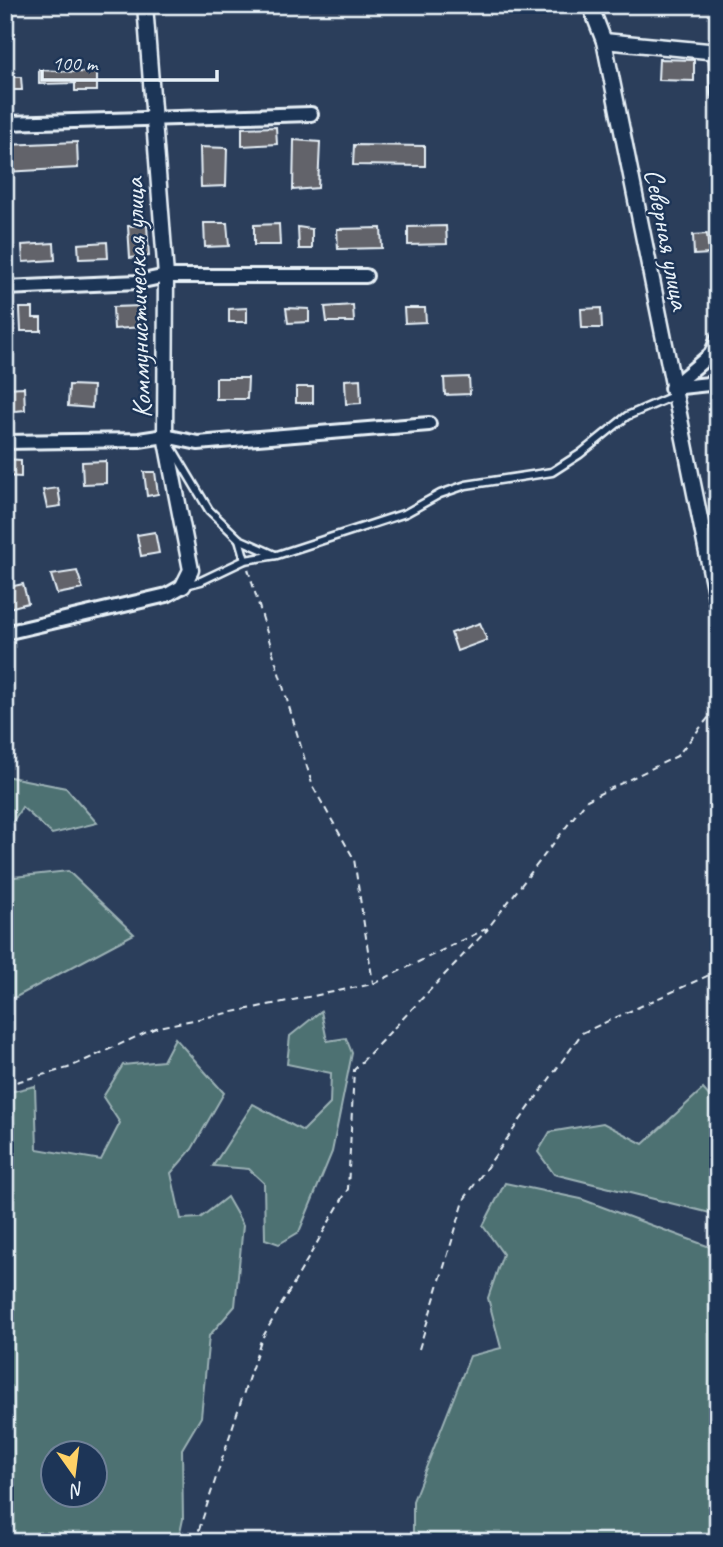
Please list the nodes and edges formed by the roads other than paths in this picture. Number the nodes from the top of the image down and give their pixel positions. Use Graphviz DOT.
graph roads {
  1 [pos="145,5"];
  2 [pos="590,5"];
  3 [pos="604,41"];
  4 [pos="717,52"];
  5 [pos="718,93"];
  6 [pos="311,114"];
  7 [pos="155,117"];
  8 [pos="5,123"];
  9 [pos="166,276"];
  10 [pos="366,276"];
  11 [pos="5,288"];
  12 [pos="718,338"];
  13 [pos="718,383"];
  14 [pos="672,392"];
  15 [pos="429,424"];
  16 [pos="165,436"];
  17 [pos="5,442"];
  18 [pos="239,539"];
  19 [pos="277,555"];
  20 [pos="245,560"];
  21 [pos="183,586"];
  22 [pos="718,608"];
  23 [pos="5,633"];
  1 -- 7 [label="street, Коммунистическая улица"];
  2 -- 3 [label="street, Северная улица"];
  3 -- 4 [label="street"];
  3 -- 14 [label="street, Северная улица"];
  4 -- 5 [label="street"];
  6 -- 7 [label="street"];
  7 -- 8 [label="street"];
  7 -- 9 [label="street, Коммунистическая улица"];
  9 -- 10 [label="street"];
  9 -- 11 [label="street"];
  9 -- 16 [label="street, Коммунистическая улица"];
  12 -- 14 [label="street"];
  13 -- 14 [label="street"];
  14 -- 19 [label="lane"];
  14 -- 22 [label="street, Северная улица"];
  15 -- 16 [label="street"];
  16 -- 17 [label="street"];
  16 -- 18 [label="lane"];
  16 -- 21 [label="street, Коммунистическая улица"];
  18 -- 19 [label="lane"];
  18 -- 20 [label="lane"];
  19 -- 20 [label="lane"];
  20 -- 21 [label="lane"];
  21 -- 23 [label="street"];
}
